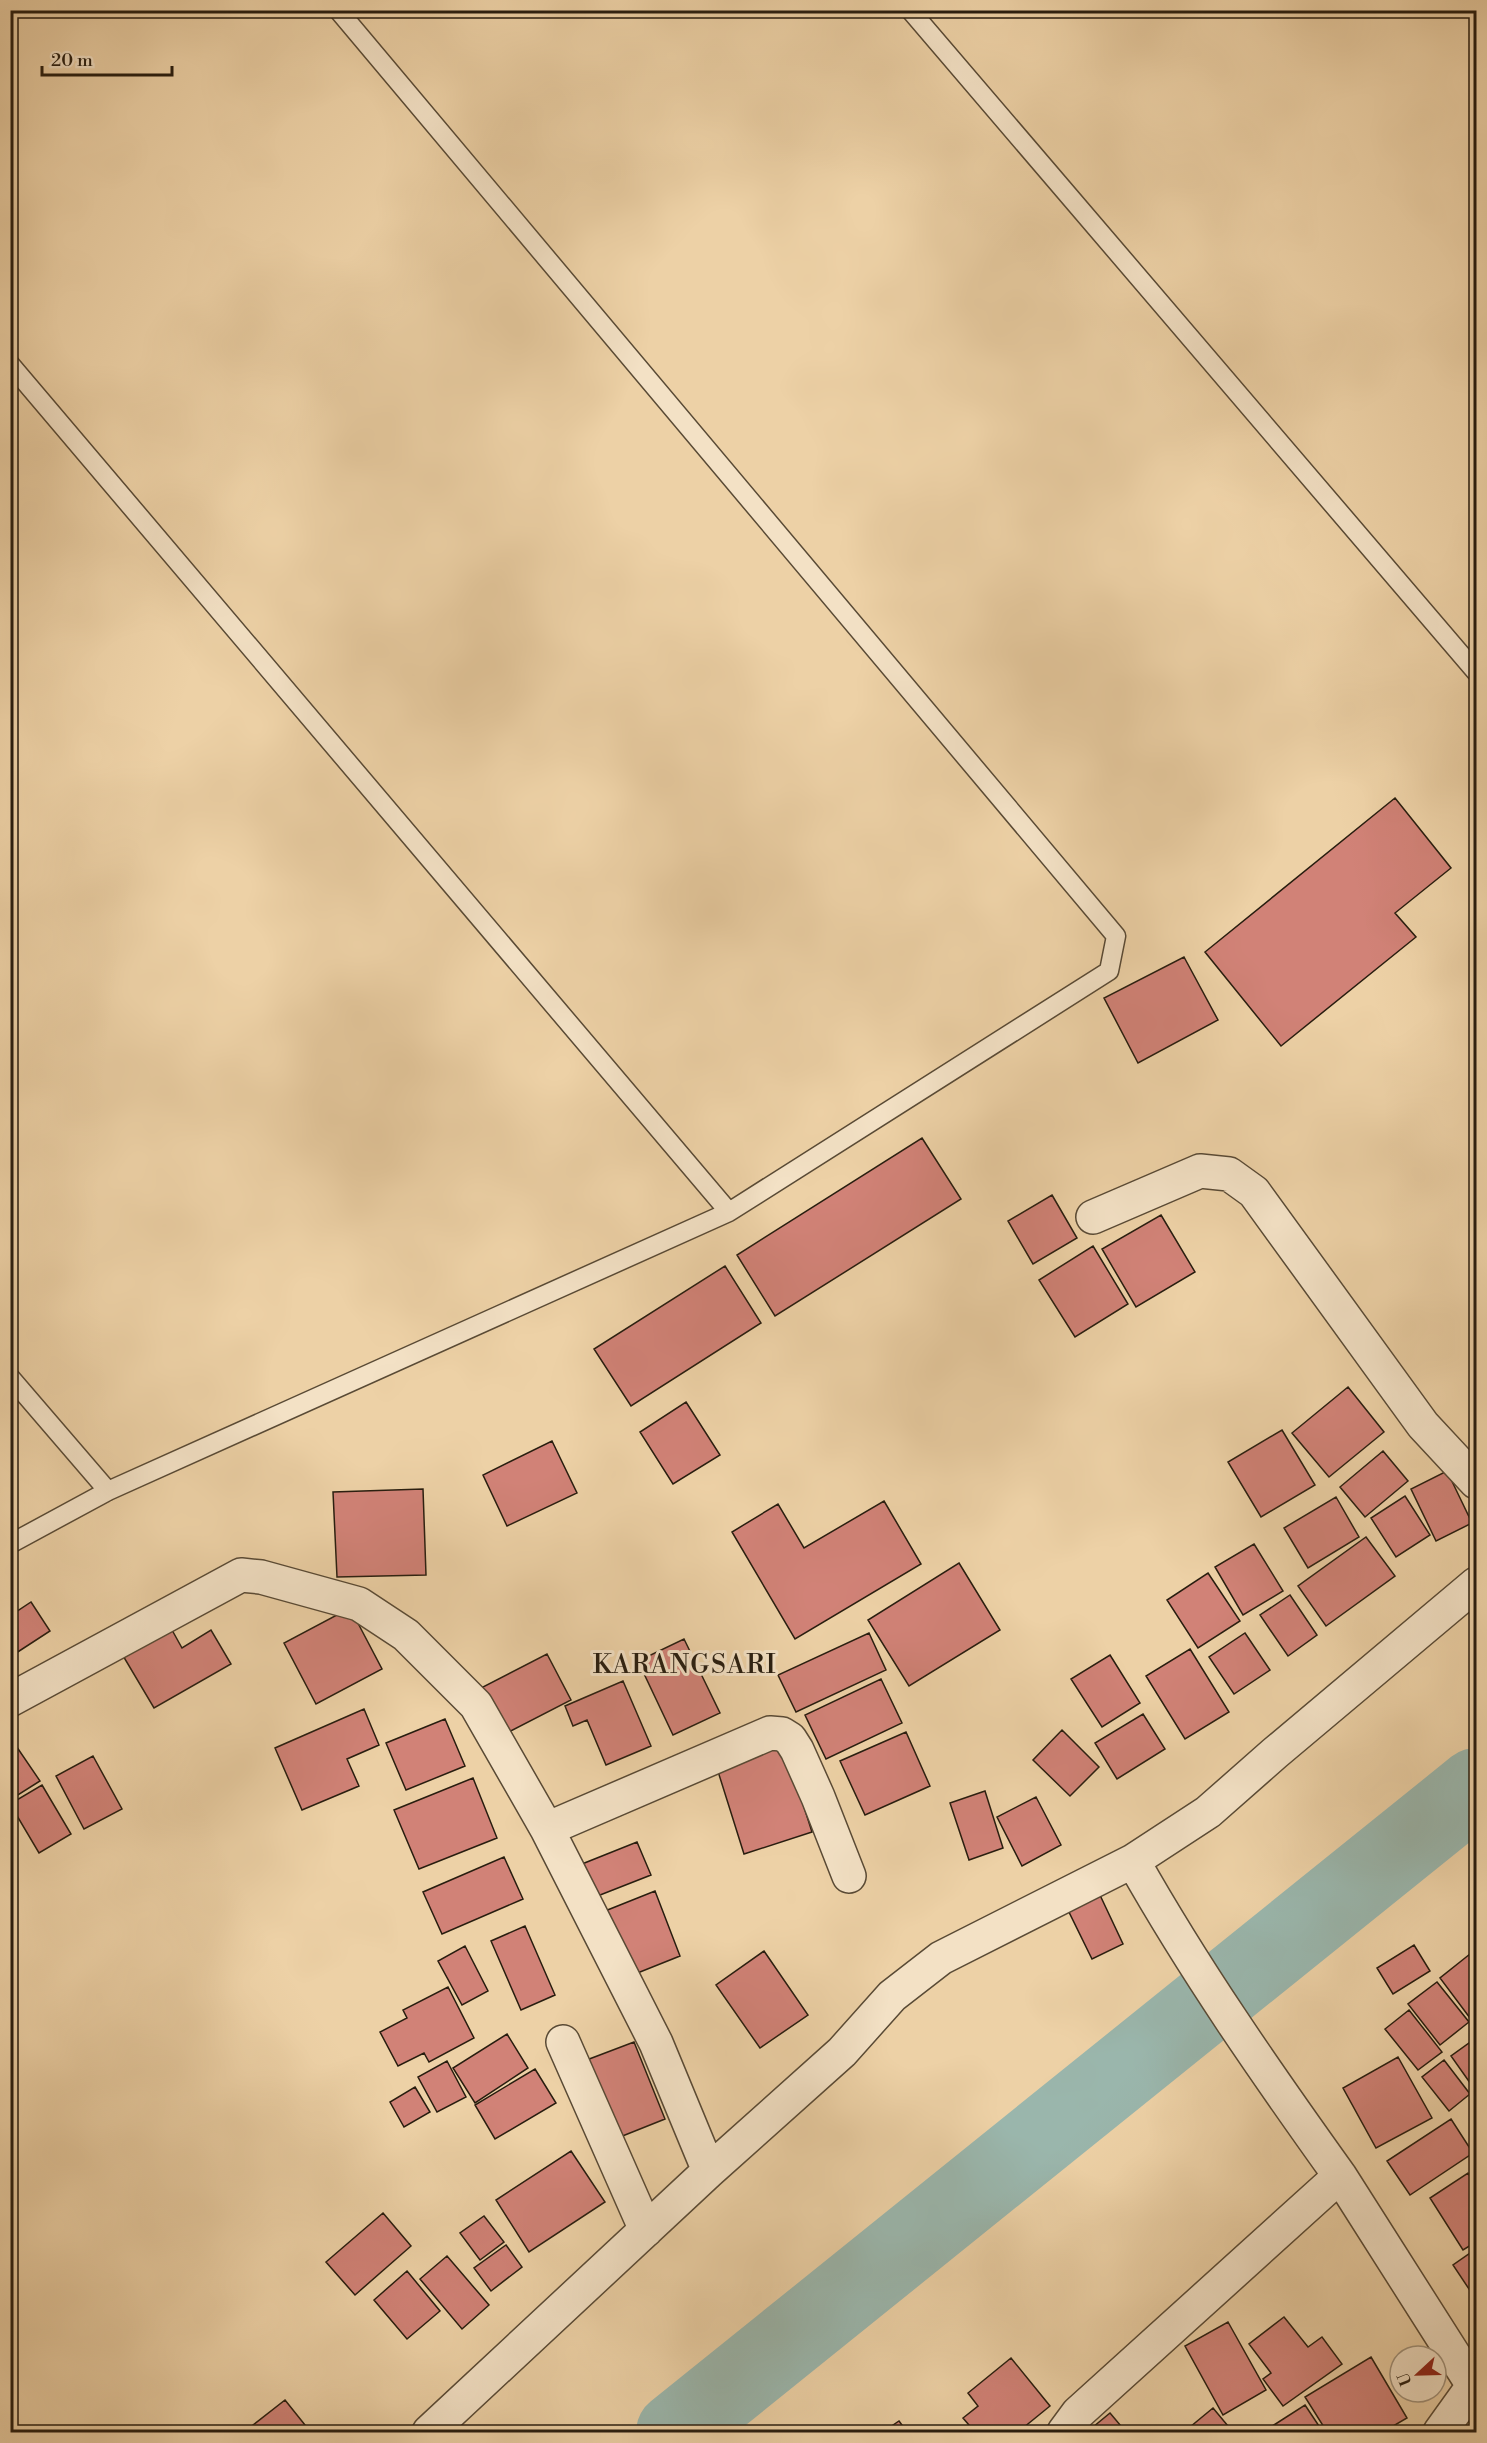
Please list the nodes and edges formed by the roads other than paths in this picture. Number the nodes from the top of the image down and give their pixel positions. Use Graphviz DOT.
graph roads {
  1 [pos="338,10"];
  2 [pos="910,10"];
  3 [pos="10,364"];
  4 [pos="1476,672"];
  5 [pos="729,1212"];
  6 [pos="1093,1217"];
  7 [pos="10,1377"];
  8 [pos="1476,1482"];
  9 [pos="108,1491"];
  10 [pos="10,1544"];
  11 [pos="1476,1584"];
  12 [pos="10,1700"];
  13 [pos="547,1829"];
  14 [pos="1133,1861"];
  15 [pos="849,1876"];
  16 [pos="563,2042"];
  17 [pos="709,2171"];
  18 [pos="1340,2176"];
  19 [pos="646,2230"];
  20 [pos="1474,2388"];
  21 [pos="429,2433"];
  22 [pos="1064,2433"];
  23 [pos="1440,2433"];
  1 -- 5 [label="lane"];
  2 -- 4 [label="lane"];
  3 -- 5 [label="lane"];
  5 -- 9 [label="lane"];
  6 -- 8 [label="street"];
  7 -- 9 [label="lane"];
  9 -- 10 [label="lane"];
  11 -- 14 [label="street"];
  12 -- 13 [label="street"];
  13 -- 15 [label="street"];
  13 -- 17 [label="street"];
  14 -- 17 [label="street"];
  14 -- 18 [label="street"];
  16 -- 19 [label="street"];
  17 -- 19 [label="street"];
  18 -- 20 [label="street"];
  18 -- 22 [label="street"];
  19 -- 21 [label="street"];
  20 -- 23 [label="street"];
}
